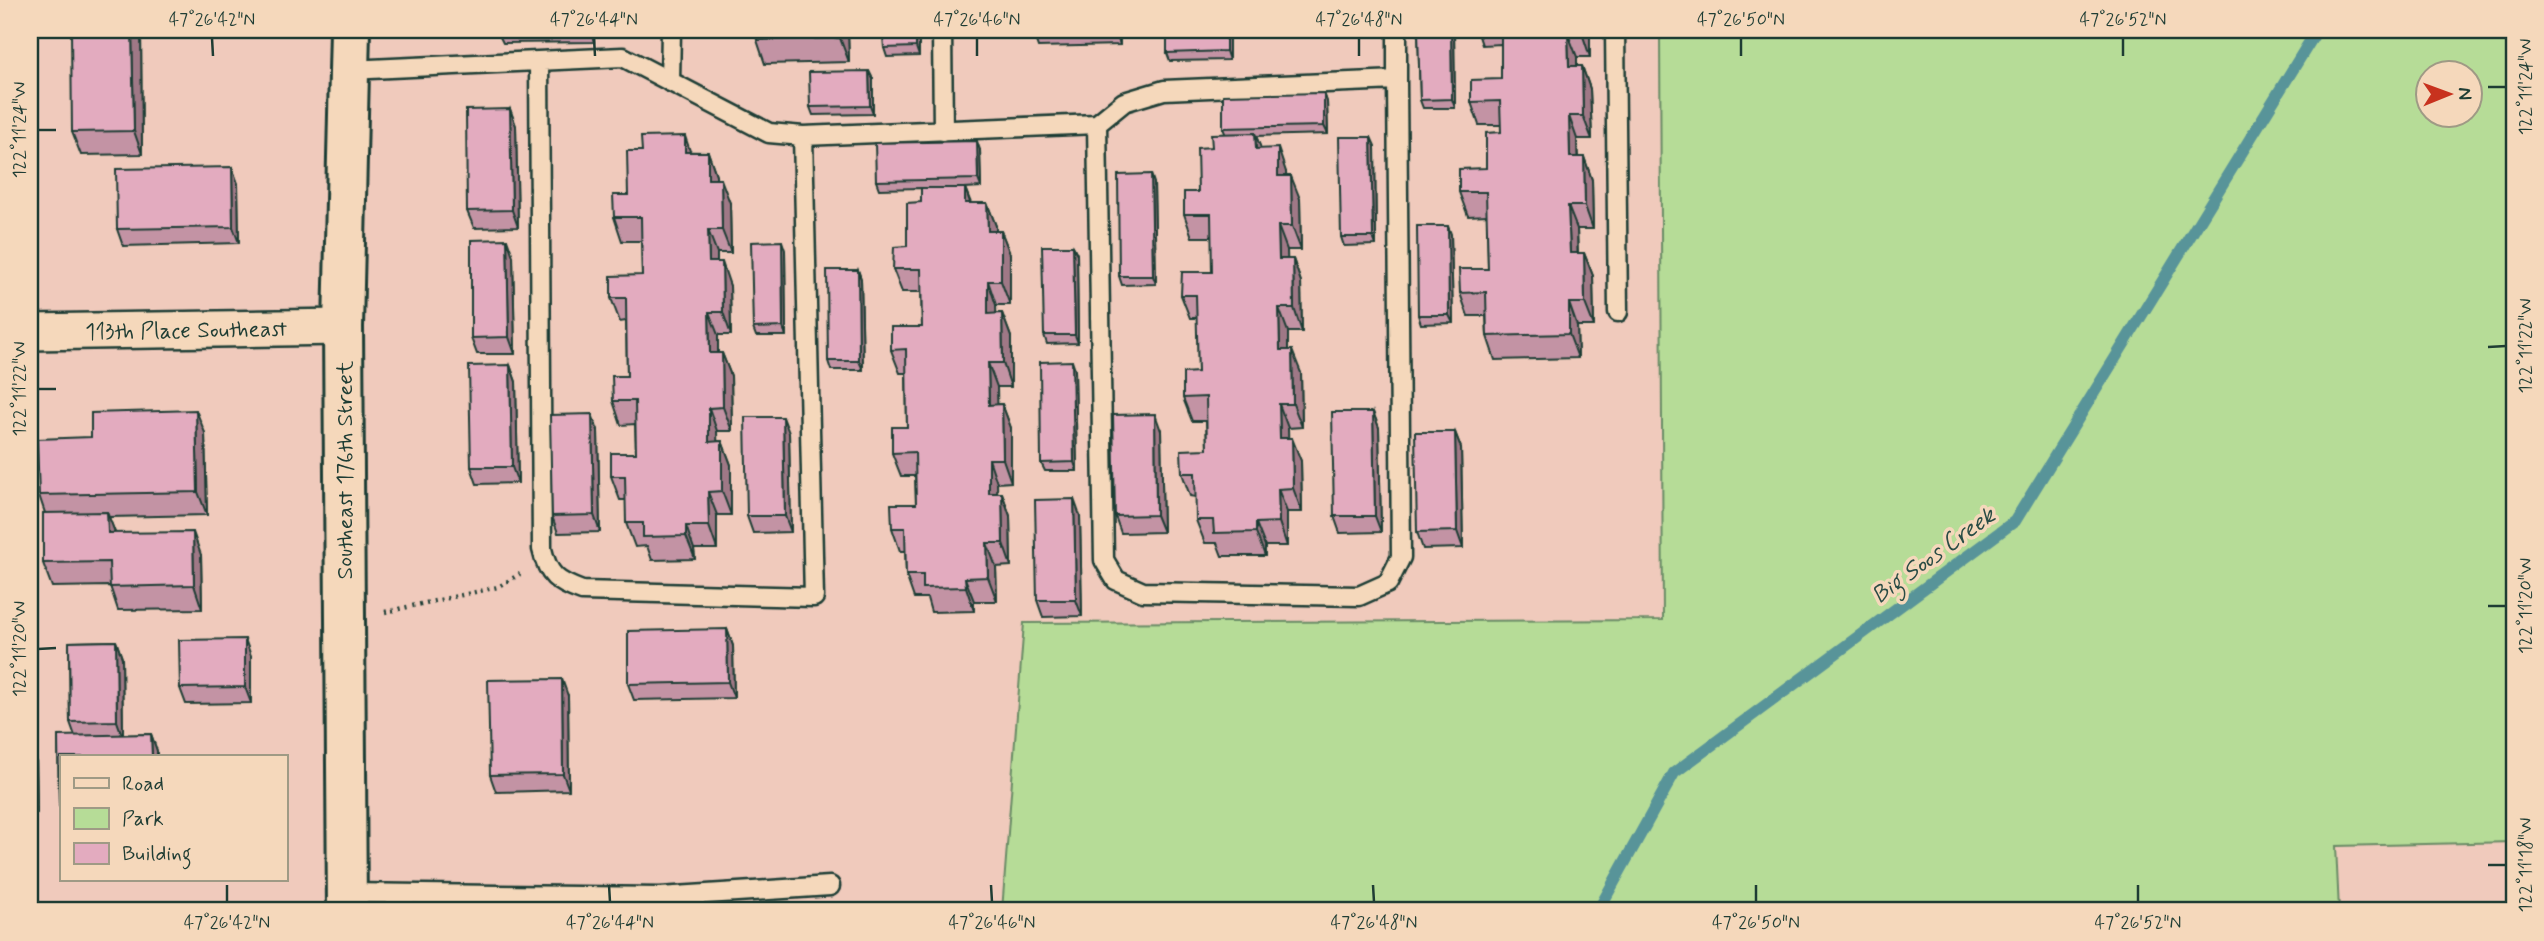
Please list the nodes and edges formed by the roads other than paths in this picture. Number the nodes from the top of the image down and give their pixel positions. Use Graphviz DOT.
graph roads {
  1 [pos="350,30"];
  2 [pos="671,30"];
  3 [pos="942,30"];
  4 [pos="1397,30"];
  5 [pos="1615,30"];
  6 [pos="539,61"];
  7 [pos="349,70"];
  8 [pos="1397,80"];
  9 [pos="670,82"];
  10 [pos="1097,124"];
  11 [pos="943,131"];
  12 [pos="803,136"];
  13 [pos="1618,312"];
  14 [pos="342,327"];
  15 [pos="30,332"];
  16 [pos="830,886"];
  17 [pos="347,902"];
  1 -- 7 [label="main road, Southeast 176th Street"];
  2 -- 9 [label="lane"];
  3 -- 11 [label="lane"];
  4 -- 8 [label="lane"];
  5 -- 13 [label="lane"];
  6 -- 7 [label="lane"];
  6 -- 9 [label="lane"];
  6 -- 12 [label="lane"];
  7 -- 14 [label="main road, Southeast 176th Street"];
  8 -- 10 [label="lane"];
  8 -- 10 [label="lane"];
  9 -- 12 [label="lane"];
  10 -- 11 [label="lane"];
  11 -- 12 [label="lane"];
  14 -- 15 [label="street, 113th Place Southeast"];
  14 -- 17 [label="main road, Southeast 176th Street"];
  16 -- 17 [label="lane"];
}
